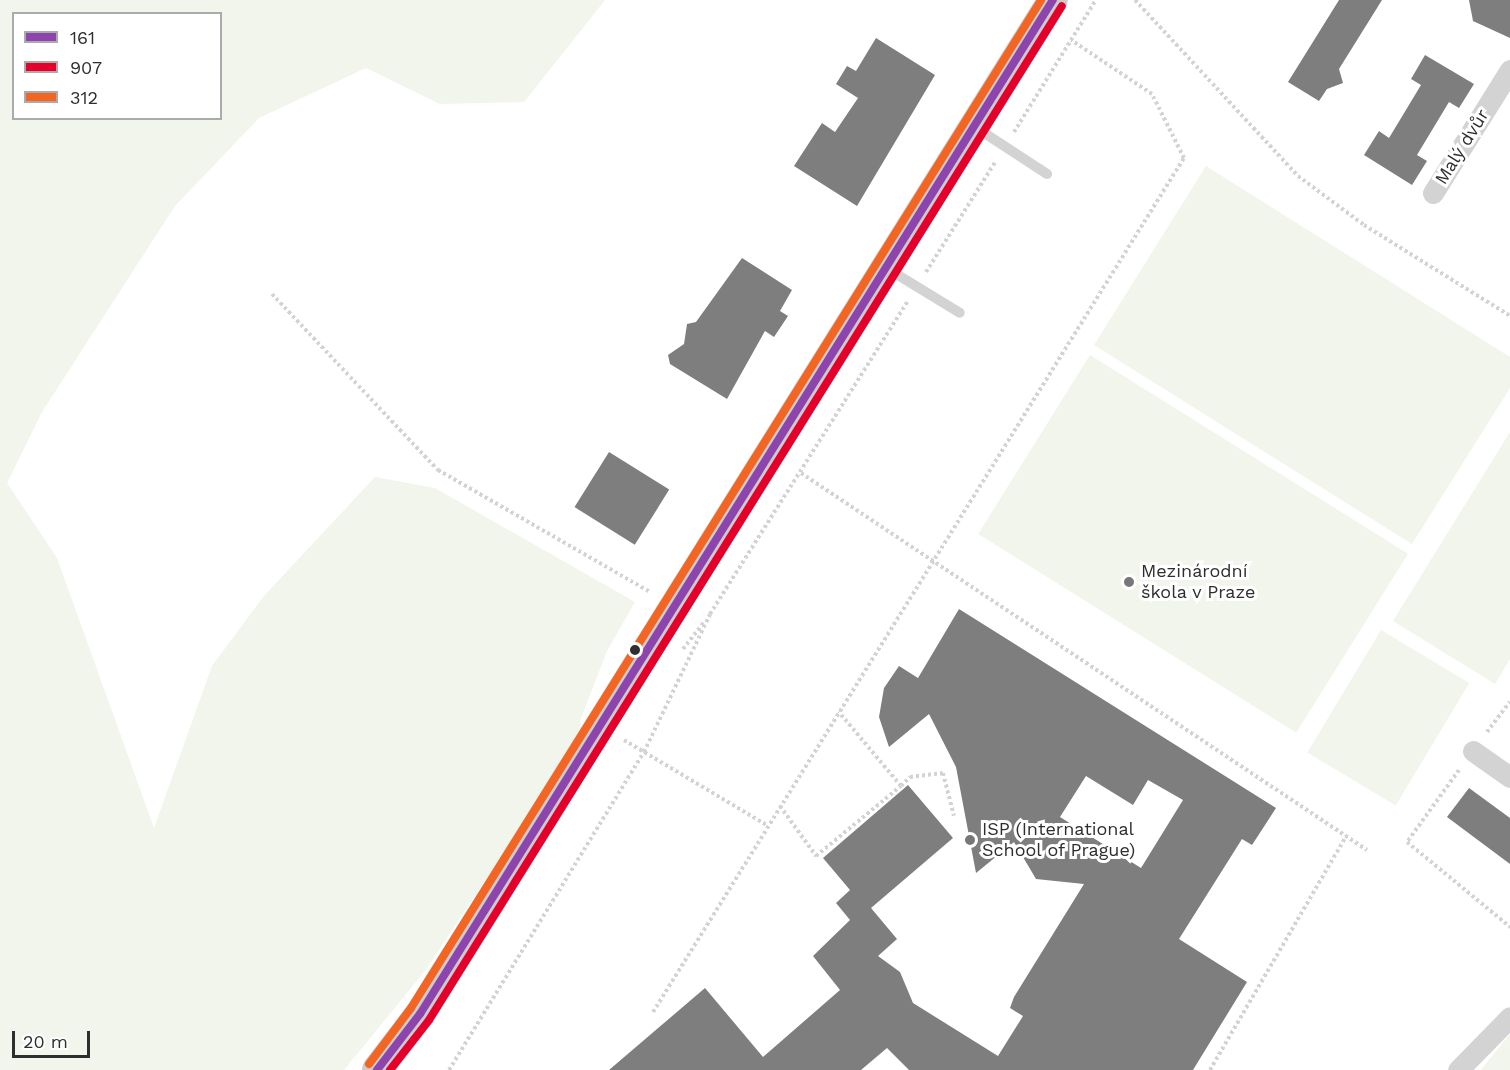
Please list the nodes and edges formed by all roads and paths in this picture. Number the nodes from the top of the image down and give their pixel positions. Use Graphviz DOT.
graph roads {
  1 [pos="1053,0"];
  2 [pos="1096,0"];
  3 [pos="1136,0"];
  4 [pos="1071,40"];
  5 [pos="1510,71"];
  6 [pos="974,127"];
  7 [pos="1005,147"];
  8 [pos="1047,174"];
  9 [pos="1433,193"];
  10 [pos="887,268"];
  11 [pos="917,286"];
  12 [pos="272,294"];
  13 [pos="960,313"];
  14 [pos="1510,316"];
  15 [pos="800,473"];
  16 [pos="933,561"];
  17 [pos="650,592"];
  18 [pos="838,712"];
  19 [pos="618,737"];
  20 [pos="1473,751"];
  21 [pos="644,752"];
  22 [pos="1510,777"];
  23 [pos="900,786"];
  24 [pos="780,806"];
  25 [pos="954,816"];
  26 [pos="768,826"];
  27 [pos="1346,836"];
  28 [pos="1407,842"];
  29 [pos="1367,850"];
  30 [pos="1510,927"];
  31 [pos="653,1012"];
  32 [pos="1510,1017"];
  33 [pos="377,1070"];
  34 [pos="450,1070"];
  35 [pos="1210,1070"];
  36 [pos="1458,1070"];
  1 -- 6 [label="street"];
  2 -- 4 [label="path"];
  3 -- 14 [label="path"];
  4 -- 7 [label="path"];
  4 -- 16 [label="path"];
  5 -- 9 [label="street, Malý dvůr"];
  6 -- 7 [label="lane"];
  6 -- 10 [label="street"];
  7 -- 8 [label="lane"];
  7 -- 11 [label="path"];
  10 -- 11 [label="lane"];
  10 -- 33 [label="street"];
  11 -- 13 [label="lane"];
  11 -- 15 [label="path"];
  12 -- 17 [label="path"];
  15 -- 16 [label="path"];
  15 -- 21 [label="path"];
  16 -- 18 [label="path"];
  16 -- 27 [label="path"];
  18 -- 23 [label="path"];
  18 -- 24 [label="path"];
  19 -- 21 [label="path"];
  20 -- 22 [label="street"];
  21 -- 26 [label="path"];
  21 -- 34 [label="path"];
  23 -- 24 [label="path"];
  23 -- 25 [label="path"];
  24 -- 26 [label="path"];
  26 -- 31 [label="path"];
  27 -- 29 [label="path"];
  27 -- 35 [label="path"];
  28 -- 30 [label="path"];
  32 -- 36 [label="street"];
}
